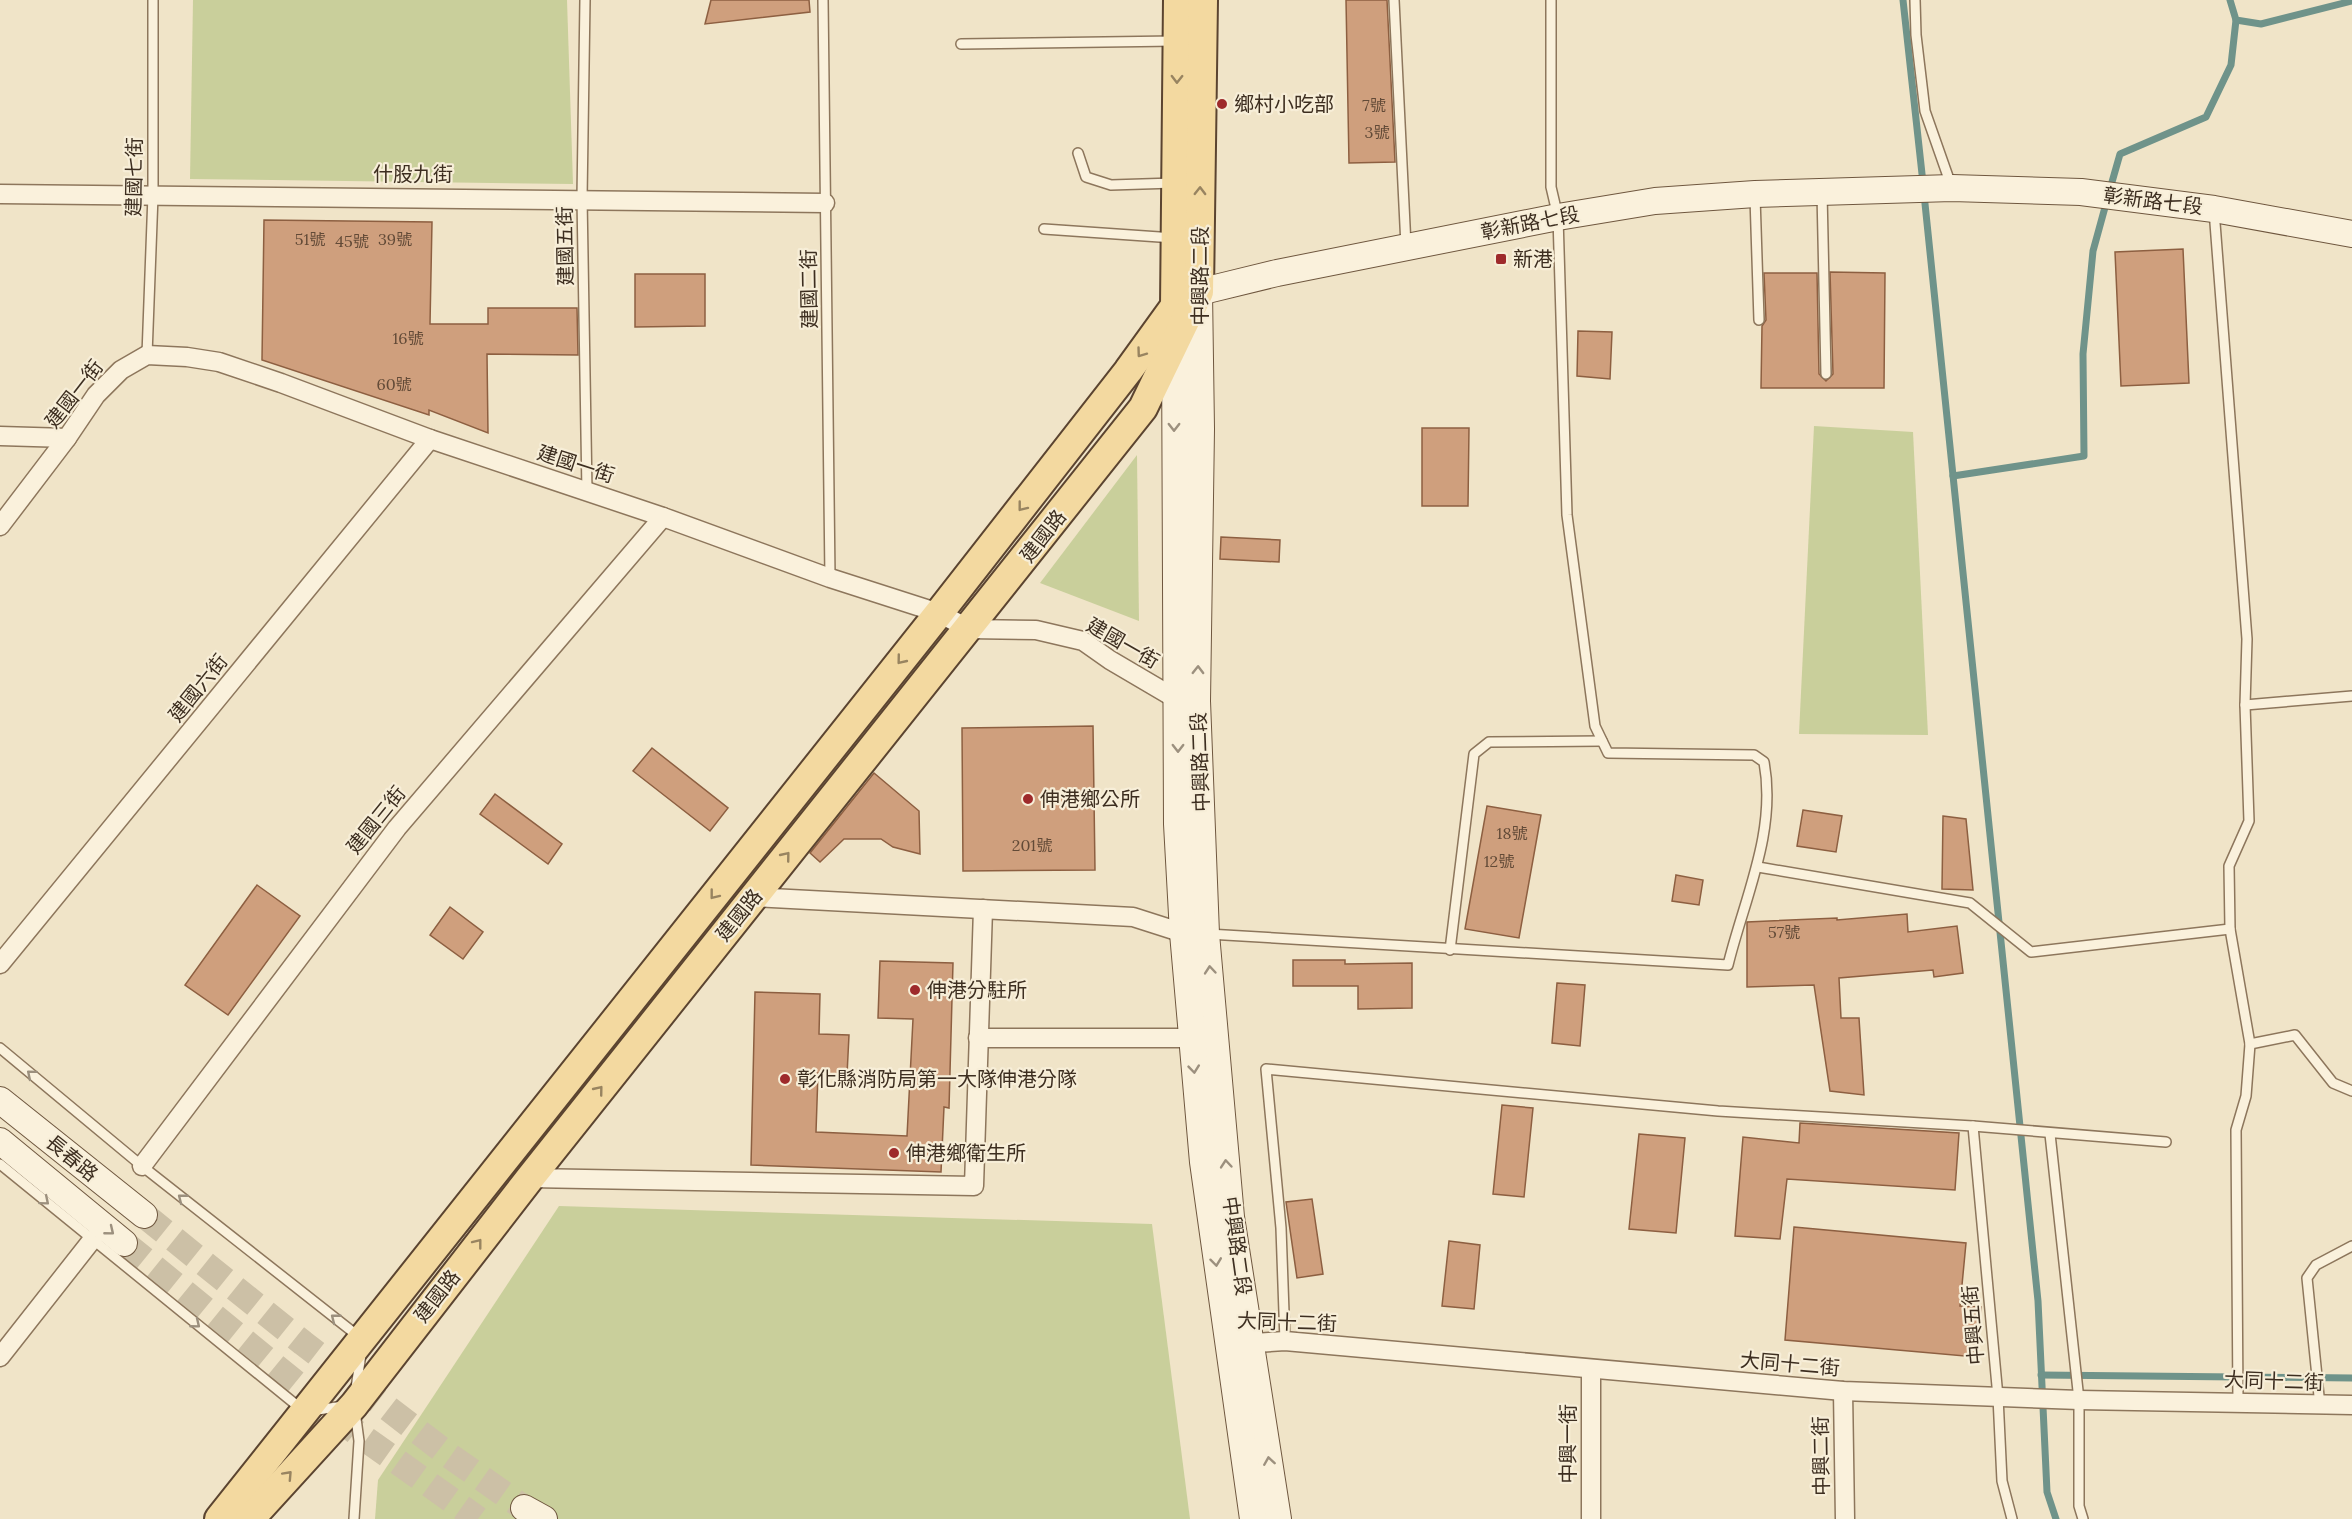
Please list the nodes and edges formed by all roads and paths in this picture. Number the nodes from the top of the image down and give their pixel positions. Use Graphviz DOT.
graph roads {
  1 [pos="153,0"];
  2 [pos="585,0"];
  3 [pos="823,0"];
  4 [pos="1178,0"];
  5 [pos="1203,0"];
  6 [pos="1394,0"];
  7 [pos="1551,0"];
  8 [pos="1915,0"];
  9 [pos="1190,41"];
  10 [pos="961,44"];
  11 [pos="1078,153"];
  12 [pos="1176,183"];
  13 [pos="1952,188"];
  14 [pos="1822,191"];
  15 [pos="0,194"];
  16 [pos="1755,194"];
  17 [pos="153,195"];
  18 [pos="582,198"];
  19 [pos="825,203"];
  20 [pos="2214,209"];
  21 [pos="1558,217"];
  22 [pos="1044,230"];
  23 [pos="2352,234"];
  24 [pos="1175,238"];
  25 [pos="1406,246"];
  26 [pos="1200,292"];
  27 [pos="1175,306"];
  28 [pos="1759,320"];
  29 [pos="1175,341"];
  30 [pos="147,355"];
  31 [pos="1827,374"];
  32 [pos="0,436"];
  33 [pos="67,438"];
  34 [pos="430,439"];
  35 [pos="587,492"];
  36 [pos="663,517"];
  37 [pos="0,526"];
  38 [pos="830,578"];
  39 [pos="939,614"];
  40 [pos="969,629"];
  41 [pos="2352,696"];
  42 [pos="1188,700"];
  43 [pos="2245,705"];
  44 [pos="1602,741"];
  45 [pos="1758,867"];
  46 [pos="753,897"];
  47 [pos="983,909"];
  48 [pos="2230,928"];
  49 [pos="1195,933"];
  50 [pos="1450,950"];
  51 [pos="0,964"];
  52 [pos="978,1038"];
  53 [pos="1203,1038"];
  54 [pos="2250,1044"];
  55 [pos="0,1048"];
  56 [pos="2352,1091"];
  57 [pos="0,1100"];
  58 [pos="1973,1126"];
  59 [pos="2050,1134"];
  60 [pos="0,1141"];
  61 [pos="2166,1142"];
  62 [pos="0,1164"];
  63 [pos="142,1166"];
  64 [pos="530,1178"];
  65 [pos="144,1215"];
  66 [pos="92,1240"];
  67 [pos="124,1243"];
  68 [pos="2352,1246"];
  69 [pos="363,1340"];
  70 [pos="1285,1341"];
  71 [pos="1226,1343"];
  72 [pos="1251,1345"];
  73 [pos="0,1357"];
  74 [pos="1591,1370"];
  75 [pos="1843,1391"];
  76 [pos="1999,1397"];
  77 [pos="2078,1400"];
  78 [pos="2238,1402"];
  79 [pos="354,1405"];
  80 [pos="2352,1405"];
  81 [pos="2320,1406"];
  82 [pos="305,1412"];
  83 [pos="219,1519"];
  84 [pos="250,1519"];
  85 [pos="354,1519"];
  86 [pos="1253,1519"];
  87 [pos="1278,1519"];
  88 [pos="1591,1519"];
  89 [pos="1845,1519"];
  90 [pos="2012,1519"];
  91 [pos="2083,1519"];
  1 -- 17 [label="lane, 建國七街"];
  2 -- 18 [label="lane, 建國五街"];
  3 -- 19 [label="lane, 建國二街"];
  4 -- 9 [label="main road, 中興路二段"];
  5 -- 9 [label="main road, 中興路二段"];
  6 -- 25 [label="lane"];
  7 -- 21 [label="lane"];
  8 -- 13 [label="lane"];
  9 -- 10 [label="lane"];
  9 -- 12 [label="main road, 中興路二段, one-way"];
  26 -- 9 [label="main road, 中興路二段, one-way"];
  11 -- 12 [label="lane"];
  12 -- 24 [label="main road, 中興路二段"];
  13 -- 14 [label="main road, 彰新路七段"];
  13 -- 20 [label="main road, 彰新路七段"];
  14 -- 16 [label="main road, 彰新路七段"];
  14 -- 31 [label="lane"];
  15 -- 17 [label="street, 什股九街"];
  16 -- 21 [label="main road, 彰新路七段"];
  16 -- 28 [label="lane"];
  17 -- 18 [label="street, 什股九街"];
  17 -- 30 [label="lane, 建國七街"];
  18 -- 19 [label="street, 什股九街"];
  18 -- 35 [label="lane, 建國五街"];
  19 -- 38 [label="lane, 建國二街"];
  20 -- 23 [label="main road, 彰新路七段"];
  20 -- 43 [label="lane"];
  21 -- 25 [label="main road, 彰新路七段"];
  21 -- 44 [label="lane"];
  22 -- 24 [label="lane"];
  24 -- 27 [label="main road, 中興路二段"];
  25 -- 26 [label="main road, 彰新路七段"];
  26 -- 27 [label="main road, 彰新路七段"];
  26 -- 29 [label="main road, 建國路"];
  42 -- 26 [label="main road, 中興路二段, one-way"];
  27 -- 29 [label="main road, 中興路二段"];
  27 -- 39 [label="main road, 建國路, one-way"];
  29 -- 40 [label="main road, 建國路"];
  29 -- 42 [label="main road, 中興路二段, one-way"];
  30 -- 33 [label="street, 建國一街"];
  30 -- 34 [label="street, 建國一街"];
  32 -- 33 [label="street"];
  33 -- 37 [label="street, 建國一街"];
  34 -- 35 [label="street, 建國一街"];
  34 -- 51 [label="street, 建國六街"];
  35 -- 36 [label="street, 建國一街"];
  36 -- 38 [label="street, 建國一街"];
  36 -- 63 [label="street, 建國三街"];
  38 -- 39 [label="street, 建國一街"];
  39 -- 40 [label="street, 建國一街"];
  39 -- 69 [label="main road, 建國路, one-way"];
  40 -- 42 [label="street, 建國一街"];
  46 -- 40 [label="main road, 建國路, one-way"];
  41 -- 43 [label="lane"];
  42 -- 49 [label="main road, 中興路二段"];
  43 -- 48 [label="lane"];
  44 -- 45 [label="lane"];
  44 -- 50 [label="lane"];
  45 -- 48 [label="lane"];
  45 -- 50 [label="lane"];
  46 -- 47 [label="street"];
  64 -- 46 [label="main road, 建國路, one-way"];
  47 -- 49 [label="street"];
  47 -- 52 [label="street"];
  48 -- 54 [label="lane"];
  49 -- 50 [label="lane"];
  49 -- 53 [label="main road, 中興路二段"];
  52 -- 53 [label="street"];
  52 -- 64 [label="street"];
  53 -- 71 [label="main road, 中興路二段, one-way"];
  72 -- 53 [label="main road, 中興路二段, one-way"];
  54 -- 56 [label="lane"];
  54 -- 78 [label="lane"];
  63 -- 55 [label="lane, one-way"];
  57 -- 65 [label="main road, 長春路"];
  58 -- 59 [label="lane"];
  58 -- 70 [label="lane"];
  58 -- 76 [label="lane, 中興五街"];
  59 -- 61 [label="lane"];
  59 -- 77 [label="lane"];
  60 -- 67 [label="main road, 長春路, one-way"];
  62 -- 66 [label="lane, one-way"];
  69 -- 63 [label="lane, one-way"];
  79 -- 64 [label="main road, 建國路, one-way"];
  66 -- 73 [label="street"];
  66 -- 82 [label="lane, one-way"];
  68 -- 81 [label="lane"];
  69 -- 79 [label="lane"];
  69 -- 82 [label="main road, 建國路"];
  70 -- 72 [label="street, 大同十二街"];
  70 -- 74 [label="street, 大同十二街"];
  71 -- 72 [label="street, 大同十二街"];
  71 -- 86 [label="main road, 中興路二段"];
  87 -- 72 [label="main road, 中興路二段, one-way"];
  74 -- 75 [label="street, 大同十二街"];
  74 -- 88 [label="street, 中興一街"];
  75 -- 76 [label="street, 大同十二街"];
  75 -- 89 [label="street, 中興二街"];
  76 -- 77 [label="street, 大同十二街"];
  76 -- 90 [label="lane, 中興五街"];
  77 -- 78 [label="street, 大同十二街"];
  77 -- 91 [label="lane"];
  78 -- 81 [label="street, 大同十二街"];
  79 -- 82 [label="lane"];
  84 -- 79 [label="main road, 建國路, one-way"];
  79 -- 85 [label="lane"];
  80 -- 81 [label="street, 大同十二街"];
  82 -- 83 [label="main road, 建國路"];
}
